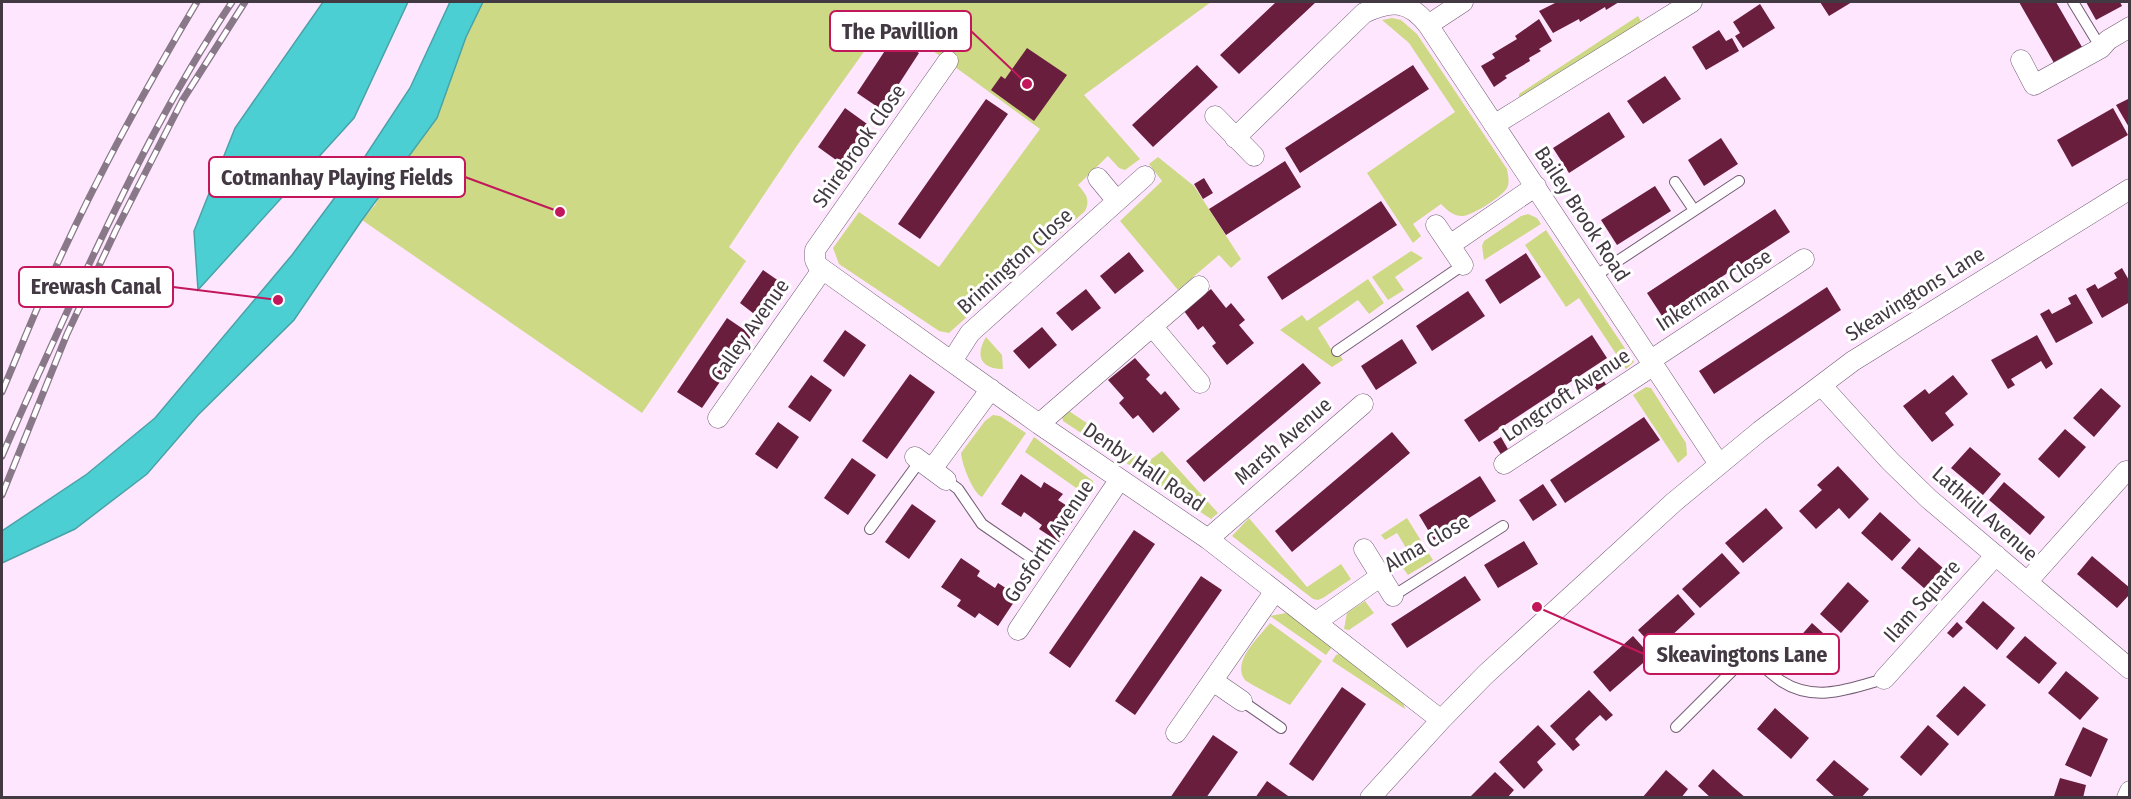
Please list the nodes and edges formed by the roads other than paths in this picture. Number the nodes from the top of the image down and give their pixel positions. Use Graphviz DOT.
graph roads {
  1 [pos="1463,2"];
  2 [pos="1692,2"];
  3 [pos="2073,2"];
  4 [pos="1395,3"];
  5 [pos="1428,25"];
  6 [pos="2130,27"];
  7 [pos="2100,48"];
  8 [pos="2021,60"];
  9 [pos="948,61"];
  10 [pos="1215,116"];
  11 [pos="1494,124"];
  12 [pos="1235,138"];
  13 [pos="1254,156"];
  14 [pos="1145,176"];
  15 [pos="1098,178"];
  16 [pos="1739,181"];
  17 [pos="1675,182"];
  18 [pos="1536,186"];
  19 [pos="2130,189"];
  20 [pos="1117,201"];
  21 [pos="1694,210"];
  22 [pos="1436,225"];
  23 [pos="1450,245"];
  24 [pos="1804,259"];
  25 [pos="819,265"];
  26 [pos="1463,265"];
  27 [pos="1595,276"];
  28 [pos="1199,286"];
  29 [pos="1152,326"];
  30 [pos="1337,351"];
  31 [pos="952,361"];
  32 [pos="1652,363"];
  33 [pos="1200,383"];
  34 [pos="1821,384"];
  35 [pos="991,389"];
  36 [pos="1363,404"];
  37 [pos="718,418"];
  38 [pos="1039,424"];
  39 [pos="1504,464"];
  40 [pos="1719,464"];
  41 [pos="928,467"];
  42 [pos="2128,471"];
  43 [pos="1120,479"];
  44 [pos="1503,526"];
  45 [pos="870,529"];
  46 [pos="1208,539"];
  47 [pos="1364,549"];
  48 [pos="1996,555"];
  49 [pos="1033,559"];
  50 [pos="1381,576"];
  51 [pos="2027,582"];
  52 [pos="1275,591"];
  53 [pos="1393,596"];
  54 [pos="1316,622"];
  55 [pos="1018,630"];
  56 [pos="2130,669"];
  57 [pos="1884,680"];
  58 [pos="1213,681"];
  59 [pos="1242,701"];
  60 [pos="1441,720"];
  61 [pos="1676,727"];
  62 [pos="1281,728"];
  63 [pos="1176,733"];
  64 [pos="2130,791"];
  65 [pos="1370,798"];
  66 [pos="2127,798"];
  1 -- 5 [label="street"];
  2 -- 11 [label="street"];
  3 -- 7 [label="lane"];
  4 -- 5 [label="street, Bailey Brook Road"];
  4 -- 12 [label="street"];
  5 -- 11 [label="street, Bailey Brook Road"];
  6 -- 7 [label="street"];
  7 -- 8 [label="street"];
  9 -- 25 [label="street, Shirebrook Close"];
  10 -- 12 [label="street"];
  11 -- 18 [label="street, Bailey Brook Road"];
  12 -- 13 [label="street"];
  14 -- 20 [label="street, Brimington Close"];
  15 -- 20 [label="street"];
  16 -- 21 [label="lane"];
  17 -- 21 [label="lane"];
  18 -- 23 [label="street"];
  18 -- 27 [label="street, Bailey Brook Road"];
  19 -- 34 [label="street, Skeavingtons Lane"];
  20 -- 31 [label="street, Brimington Close"];
  21 -- 27 [label="lane"];
  22 -- 23 [label="street"];
  23 -- 26 [label="street"];
  24 -- 32 [label="street, Inkerman Close"];
  25 -- 31 [label="street, Denby Hall Road"];
  25 -- 37 [label="street, Calley Avenue"];
  26 -- 30 [label="lane"];
  27 -- 32 [label="street, Bailey Brook Road"];
  28 -- 29 [label="street"];
  29 -- 33 [label="street"];
  29 -- 38 [label="street"];
  31 -- 35 [label="street, Denby Hall Road"];
  32 -- 39 [label="street, Longcroft Avenue"];
  32 -- 40 [label="street, Bailey Brook Road"];
  34 -- 40 [label="street, Skeavingtons Lane"];
  34 -- 48 [label="street, Lathkill Avenue"];
  35 -- 38 [label="street, Denby Hall Road"];
  35 -- 41 [label="street"];
  36 -- 46 [label="street, Marsh Avenue"];
  38 -- 43 [label="street, Denby Hall Road"];
  40 -- 60 [label="street, Skeavingtons Lane"];
  41 -- 45 [label="lane"];
  41 -- 49 [label="lane"];
  42 -- 51 [label="street"];
  43 -- 46 [label="street, Denby Hall Road"];
  43 -- 55 [label="street, Gosforth Avenue"];
  44 -- 53 [label="lane, Alma Close"];
  46 -- 52 [label="street, Denby Hall Road"];
  47 -- 50 [label="street, Alma Close"];
  48 -- 51 [label="street, Lathkill Avenue"];
  48 -- 57 [label="street, Ilam Square"];
  50 -- 53 [label="street, Alma Close"];
  50 -- 54 [label="street, Alma Close"];
  51 -- 56 [label="street, Lathkill Avenue"];
  52 -- 54 [label="street, Denby Hall Road"];
  52 -- 58 [label="street"];
  54 -- 60 [label="street, Denby Hall Road"];
  57 -- 61 [label="lane"];
  58 -- 59 [label="street"];
  58 -- 63 [label="street"];
  59 -- 62 [label="lane"];
  60 -- 65 [label="street, Skeavingtons Lane"];
  64 -- 66 [label="street"];
}
